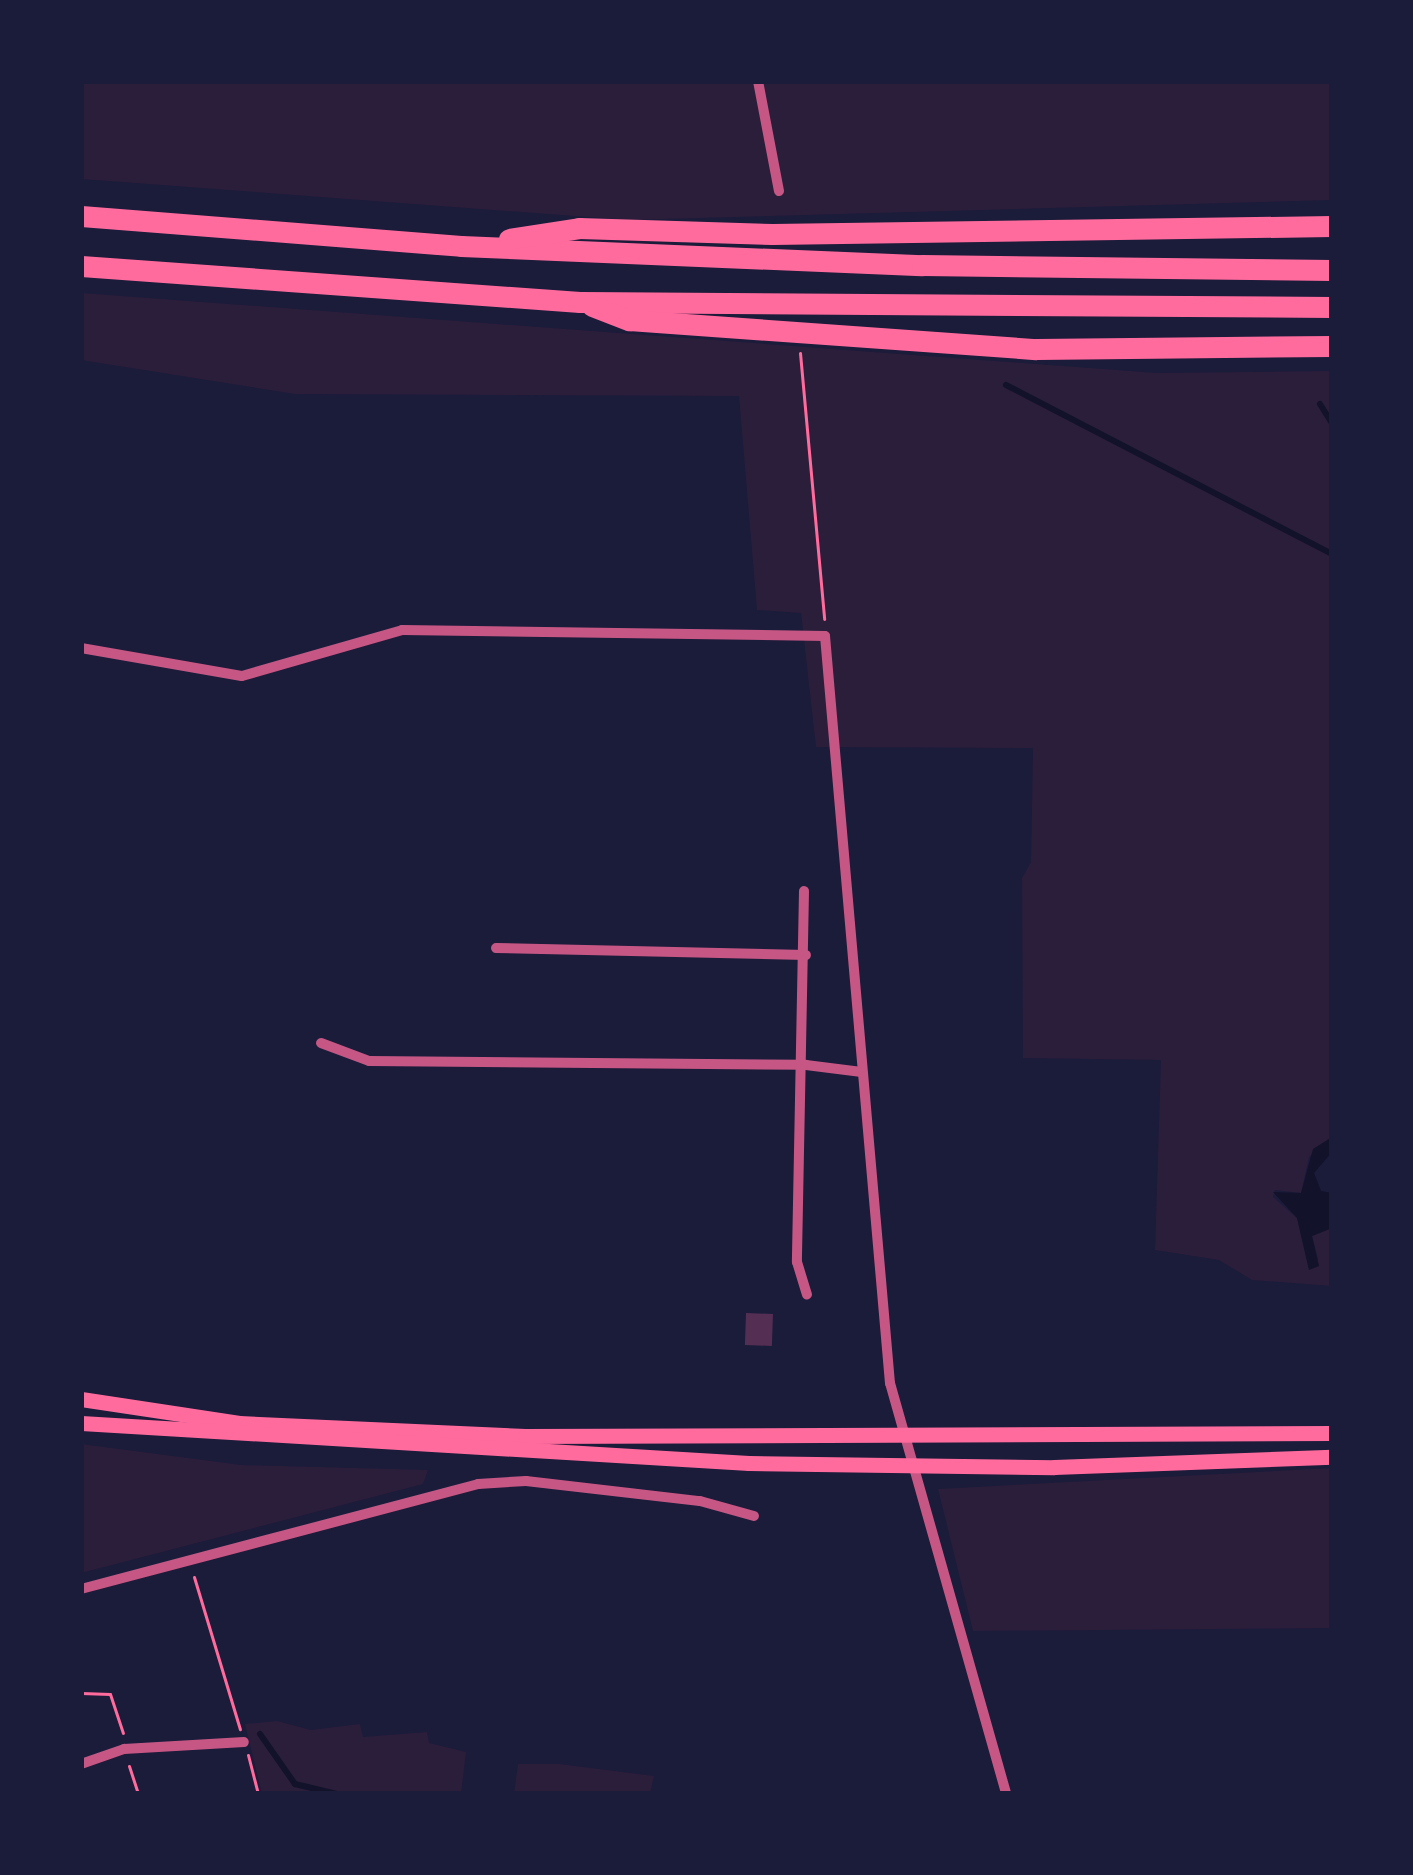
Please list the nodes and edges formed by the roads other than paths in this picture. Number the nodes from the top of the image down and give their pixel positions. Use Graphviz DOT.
graph roads {
  1 [pos="758,81"];
  2 [pos="779,191"];
  3 [pos="81,216"];
  4 [pos="1332,226"];
  5 [pos="461,246"];
  6 [pos="81,266"];
  7 [pos="1332,270"];
  8 [pos="580,302"];
  9 [pos="1332,307"];
  10 [pos="1332,351"];
  11 [pos="81,648"];
  12 [pos="804,891"];
  13 [pos="496,947"];
  14 [pos="806,955"];
  15 [pos="321,1043"];
  16 [pos="806,1065"];
  17 [pos="862,1072"];
  18 [pos="807,1295"];
  19 [pos="81,1399"];
  20 [pos="81,1423"];
  21 [pos="1332,1433"];
  22 [pos="904,1438"];
  23 [pos="1332,1457"];
  24 [pos="910,1464"];
  25 [pos="754,1516"];
  26 [pos="81,1589"];
  27 [pos="244,1742"];
  28 [pos="81,1764"];
  29 [pos="1006,1794"];
  1 -- 2 [label="street"];
  3 -- 5 [label="highway"];
  4 -- 5 [label="highway"];
  5 -- 7 [label="highway"];
  6 -- 8 [label="highway"];
  8 -- 9 [label="highway"];
  8 -- 10 [label="highway"];
  11 -- 17 [label="street"];
  12 -- 14 [label="street"];
  13 -- 14 [label="street"];
  14 -- 16 [label="street"];
  15 -- 16 [label="street"];
  16 -- 17 [label="street"];
  16 -- 18 [label="street"];
  17 -- 22 [label="street"];
  19 -- 22 [label="main road"];
  20 -- 24 [label="main road"];
  21 -- 22 [label="main road"];
  22 -- 24 [label="street"];
  23 -- 24 [label="main road"];
  24 -- 29 [label="street"];
  25 -- 26 [label="street"];
  27 -- 28 [label="street"];
}
